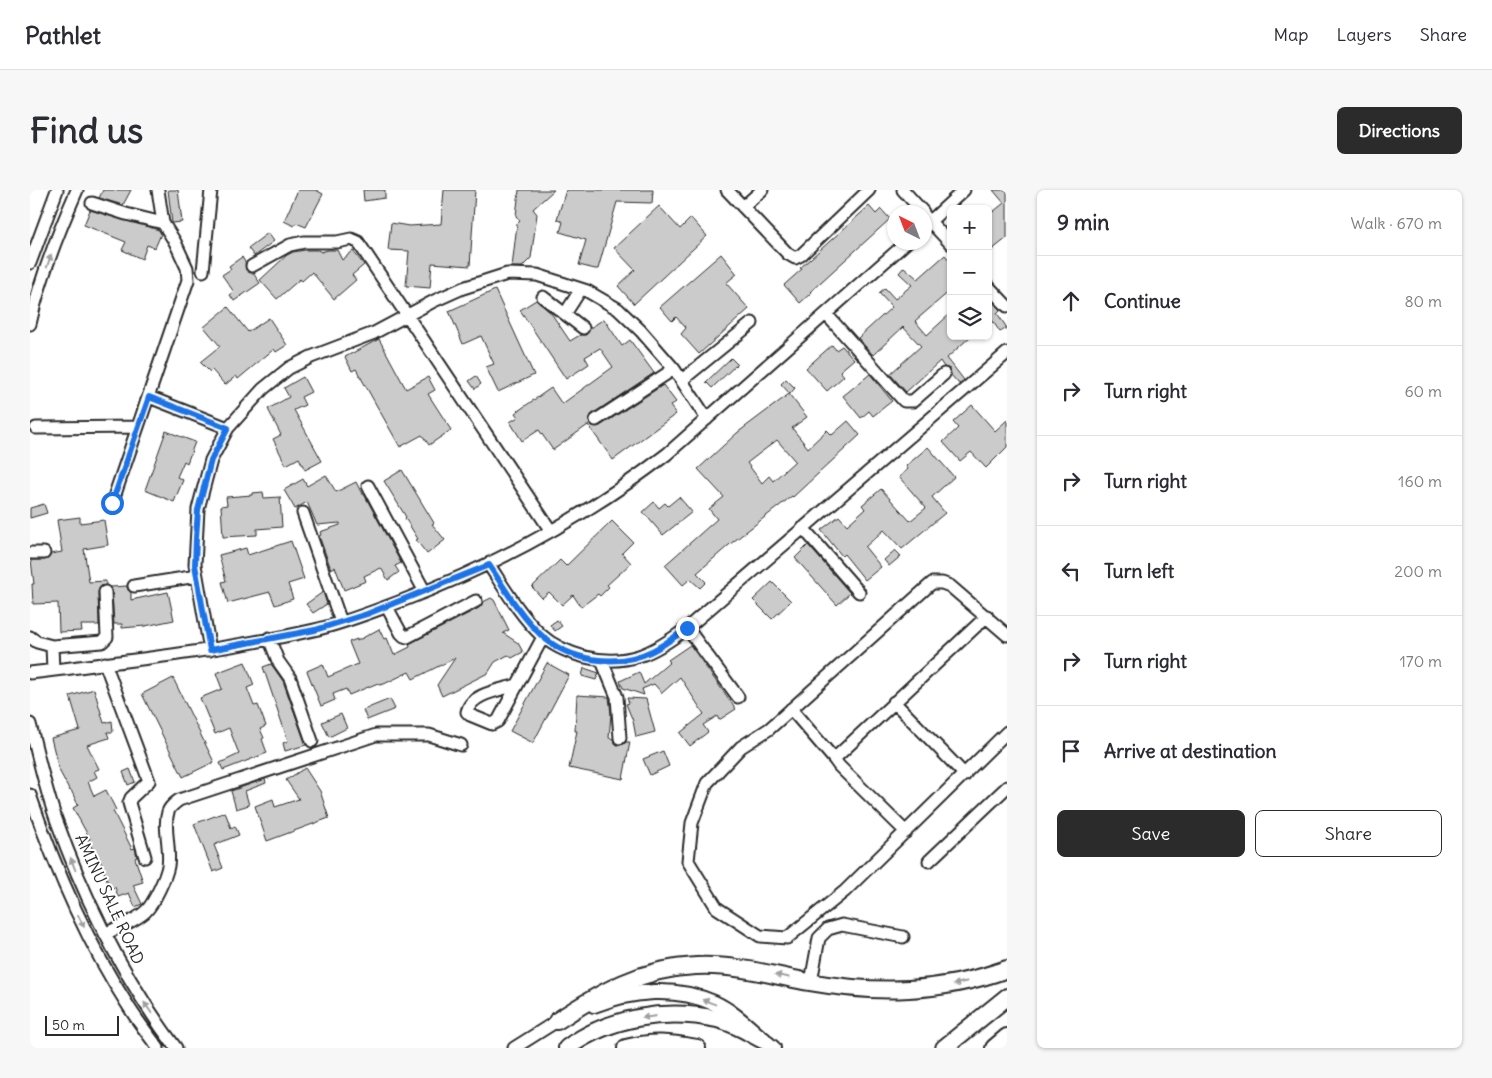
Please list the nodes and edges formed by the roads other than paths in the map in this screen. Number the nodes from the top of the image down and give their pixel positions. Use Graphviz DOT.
graph roads {
  1 [pos="57,190"];
  2 [pos="77,190"];
  3 [pos="158,190"];
  4 [pos="211,190"];
  5 [pos="727,190"];
  6 [pos="762,190"];
  7 [pos="870,190"];
  8 [pos="903,190"];
  9 [pos="964,190"];
  10 [pos="92,203"];
  11 [pos="914,205"];
  12 [pos="743,207"];
  13 [pos="932,214"];
  14 [pos="163,223"];
  15 [pos="932,226"];
  16 [pos="947,240"];
  17 [pos="898,250"];
  18 [pos="30,263"];
  19 [pos="252,266"];
  20 [pos="203,271"];
  21 [pos="581,289"];
  22 [pos="992,290"];
  23 [pos="543,297"];
  24 [pos="1007,306"];
  25 [pos="566,314"];
  26 [pos="826,314"];
  27 [pos="407,316"];
  28 [pos="752,323"];
  29 [pos="30,324"];
  30 [pos="583,328"];
  31 [pos="1007,353"];
  32 [pos="674,369"];
  33 [pos="944,374"];
  34 [pos="682,380"];
  35 [pos="149,397"];
  36 [pos="707,419"];
  37 [pos="596,420"];
  38 [pos="138,427"];
  39 [pos="36,428"];
  40 [pos="228,428"];
  41 [pos="368,486"];
  42 [pos="112,503"];
  43 [pos="303,513"];
  44 [pos="803,528"];
  45 [pos="551,531"];
  46 [pos="30,553"];
  47 [pos="44,553"];
  48 [pos="489,565"];
  49 [pos="197,576"];
  50 [pos="134,586"];
  51 [pos="105,592"];
  52 [pos="425,592"];
  53 [pos="859,592"];
  54 [pos="476,601"];
  55 [pos="387,607"];
  56 [pos="986,616"];
  57 [pos="341,622"];
  58 [pos="687,628"];
  59 [pos="1007,635"];
  60 [pos="30,637"];
  61 [pos="543,637"];
  62 [pos="269,638"];
  63 [pos="52,646"];
  64 [pos="210,650"];
  65 [pos="602,661"];
  66 [pos="105,663"];
  67 [pos="53,670"];
  68 [pos="30,673"];
  69 [pos="517,684"];
  70 [pos="738,697"];
  71 [pos="894,702"];
  72 [pos="791,709"];
  73 [pos="30,724"];
  74 [pos="1007,732"];
  75 [pos="620,738"];
  76 [pos="312,740"];
  77 [pos="462,745"];
  78 [pos="834,759"];
  79 [pos="964,775"];
  80 [pos="1007,787"];
  81 [pos="30,795"];
  82 [pos="906,832"];
  83 [pos="145,857"];
  84 [pos="929,861"];
  85 [pos="106,934"];
  86 [pos="903,937"];
  87 [pos="1007,969"];
  88 [pos="811,982"];
  89 [pos="1007,997"];
  90 [pos="557,1021"];
  91 [pos="1007,1037"];
  92 [pos="768,1044"];
  93 [pos="158,1048"];
  94 [pos="176,1048"];
  95 [pos="514,1048"];
  96 [pos="567,1048"];
  97 [pos="626,1048"];
  98 [pos="696,1048"];
  99 [pos="944,1048"];
  100 [pos="994,1048"];
  1 -- 18 [label="street"];
  29 -- 2 [label="street, one-way"];
  3 -- 14 [label="street"];
  4 -- 20 [label="street"];
  5 -- 12 [label="street"];
  6 -- 12 [label="street"];
  7 -- 12 [label="street"];
  8 -- 11 [label="street"];
  9 -- 13 [label="street"];
  10 -- 14 [label="street"];
  14 -- 35 [label="street"];
  15 -- 16 [label="street"];
  17 -- 26 [label="street"];
  19 -- 27 [label="street"];
  21 -- 25 [label="street"];
  21 -- 27 [label="street"];
  21 -- 32 [label="street"];
  22 -- 24 [label="street"];
  23 -- 25 [label="street"];
  25 -- 30 [label="street"];
  26 -- 33 [label="street"];
  26 -- 36 [label="street"];
  27 -- 40 [label="street"];
  27 -- 45 [label="street"];
  28 -- 34 [label="street"];
  31 -- 44 [label="street"];
  32 -- 34 [label="street"];
  32 -- 37 [label="street"];
  34 -- 36 [label="street"];
  35 -- 38 [label="street"];
  35 -- 40 [label="street"];
  36 -- 45 [label="street"];
  38 -- 39 [label="street"];
  38 -- 42 [label="street"];
  40 -- 49 [label="street"];
  41 -- 52 [label="street"];
  43 -- 57 [label="street"];
  44 -- 53 [label="street"];
  44 -- 58 [label="street"];
  45 -- 48 [label="street"];
  46 -- 47 [label="street"];
  48 -- 52 [label="street"];
  48 -- 61 [label="street"];
  49 -- 50 [label="street"];
  49 -- 64 [label="street"];
  51 -- 63 [label="street"];
  52 -- 55 [label="street"];
  54 -- 55 [label="street"];
  55 -- 57 [label="street"];
  56 -- 59 [label="street"];
  56 -- 71 [label="street"];
  56 -- 72 [label="street"];
  57 -- 62 [label="street"];
  58 -- 65 [label="street"];
  58 -- 70 [label="street"];
  60 -- 63 [label="street"];
  61 -- 65 [label="street"];
  61 -- 69 [label="street"];
  62 -- 64 [label="street"];
  62 -- 76 [label="street"];
  63 -- 67 [label="street"];
  64 -- 66 [label="street"];
  65 -- 75 [label="street"];
  66 -- 67 [label="street"];
  66 -- 83 [label="street"];
  67 -- 68 [label="street"];
  71 -- 78 [label="street"];
  71 -- 79 [label="street"];
  72 -- 78 [label="street"];
  72 -- 82 [label="street"];
  85 -- 73 [label="street, AMINU SALE ROAD, one-way"];
  74 -- 79 [label="street"];
  77 -- 85 [label="street"];
  78 -- 82 [label="street"];
  79 -- 82 [label="street"];
  80 -- 84 [label="street"];
  81 -- 93 [label="street, AMINU SALE ROAD, one-way"];
  94 -- 85 [label="street, AMINU SALE ROAD, one-way"];
  86 -- 88 [label="street"];
  87 -- 88 [label="highway, one-way"];
  88 -- 90 [label="highway, one-way"];
  89 -- 99 [label="highway"];
  92 -- 90 [label="main road, one-way"];
  90 -- 95 [label="street"];
  91 -- 100 [label="highway"];
  92 -- 96 [label="highway, one-way"];
  97 -- 98 [label="highway"];
}
